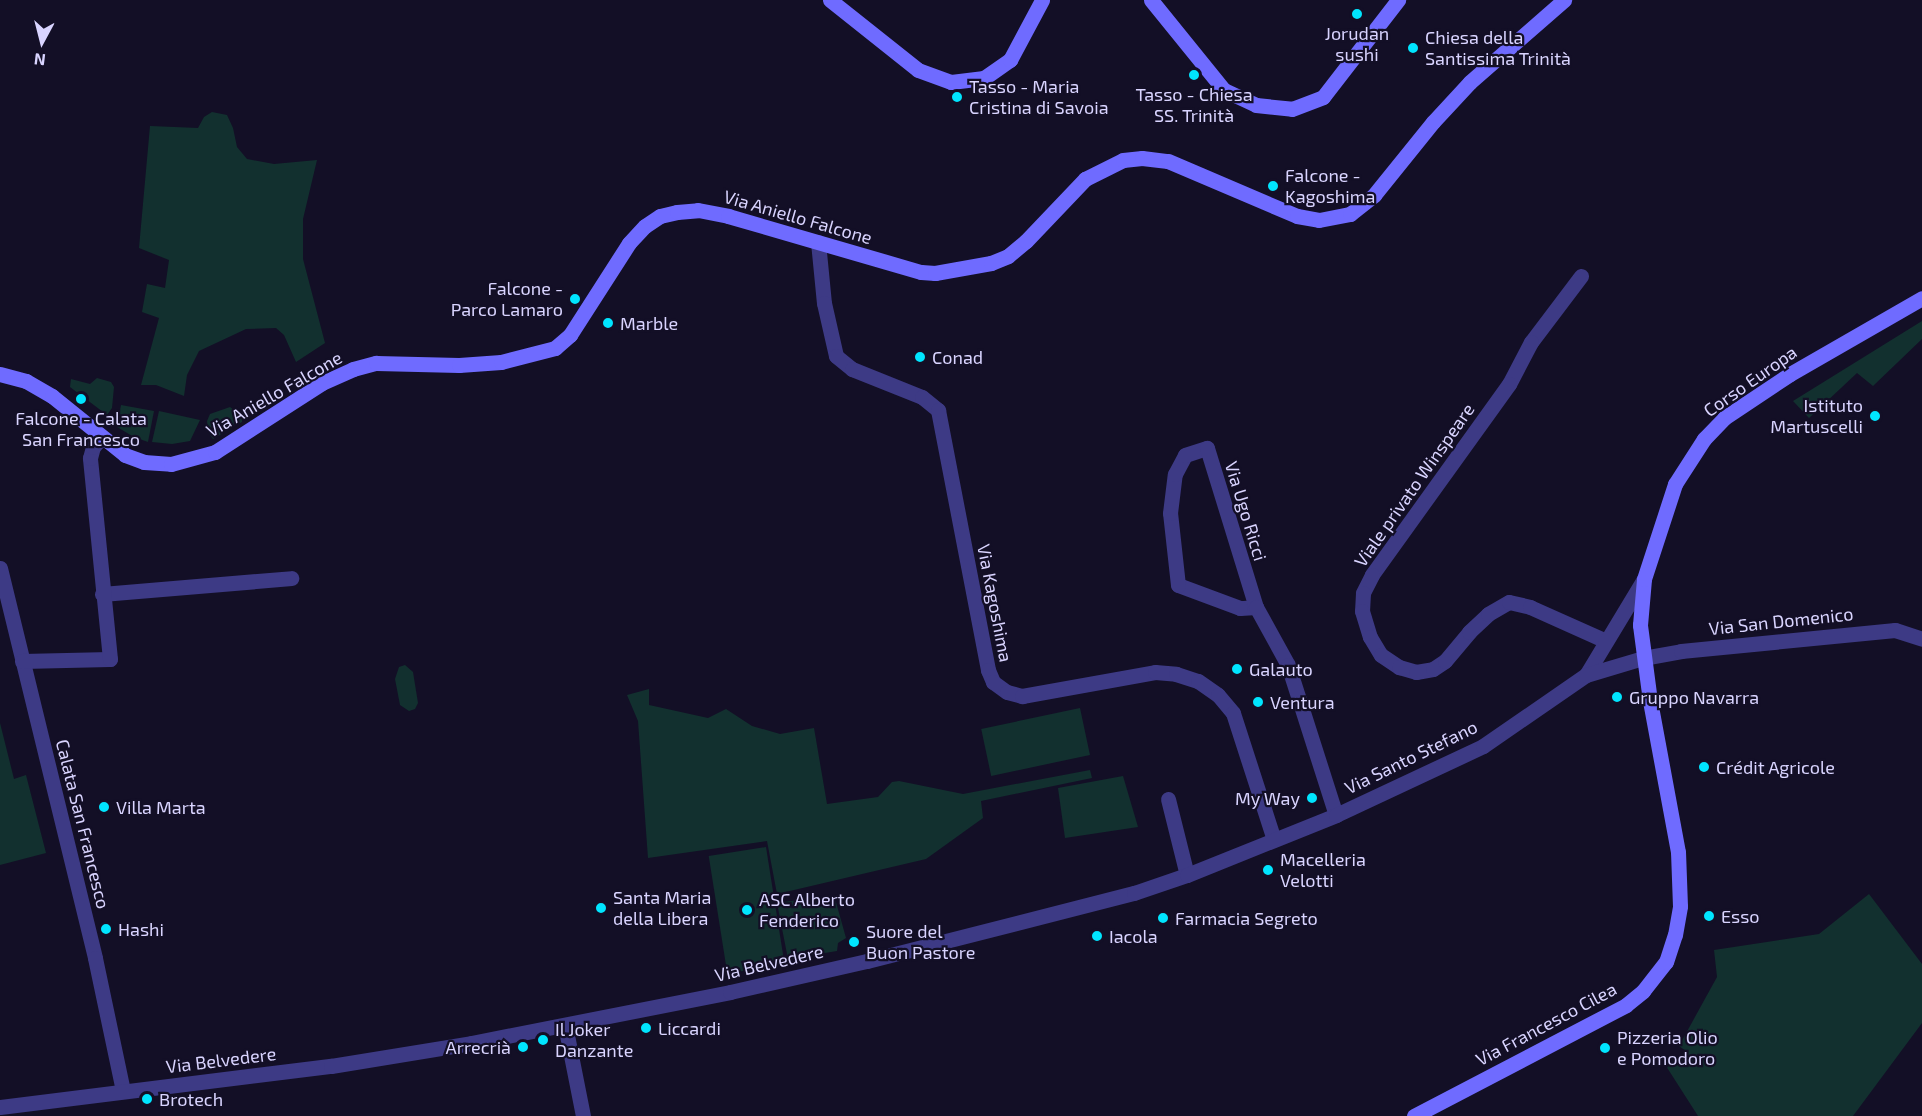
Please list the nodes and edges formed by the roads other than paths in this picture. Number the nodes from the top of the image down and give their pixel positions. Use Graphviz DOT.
graph roads {
  1 [pos="830,0"];
  2 [pos="1042,0"];
  3 [pos="1151,0"];
  4 [pos="1398,0"];
  5 [pos="1564,0"];
  6 [pos="818,242"];
  7 [pos="1581,276"];
  8 [pos="1922,298"];
  9 [pos="0,374"];
  10 [pos="101,438"];
  11 [pos="0,568"];
  12 [pos="291,578"];
  13 [pos="1644,579"];
  14 [pos="102,594"];
  15 [pos="1256,607"];
  16 [pos="1922,639"];
  17 [pos="1606,640"];
  18 [pos="1643,658"];
  19 [pos="22,661"];
  20 [pos="1586,675"];
  21 [pos="1168,800"];
  22 [pos="1336,815"];
  23 [pos="1274,840"];
  24 [pos="1187,875"];
  25 [pos="565,1025"];
  26 [pos="123,1090"];
  27 [pos="0,1107"];
  28 [pos="583,1116"];
  29 [pos="1414,1116"];
  1 -- 2 [label="street"];
  3 -- 4 [label="street"];
  5 -- 6 [label="street, Via Aniello Falcone"];
  6 -- 10 [label="street, Via Aniello Falcone"];
  6 -- 23 [label="street, Via Kagoshima"];
  7 -- 17 [label="street, Viale privato Winspeare"];
  8 -- 13 [label="street, Corso Europa"];
  9 -- 10 [label="street, Via Aniello Falcone"];
  10 -- 14 [label="street"];
  11 -- 19 [label="street, Calata San Francesco"];
  12 -- 14 [label="street"];
  13 -- 17 [label="street"];
  13 -- 18 [label="street, Corso Europa"];
  14 -- 19 [label="street"];
  15 -- 15 [label="street, Via Ugo Ricci"];
  15 -- 22 [label="street, Via Ugo Ricci"];
  16 -- 18 [label="street, Via San Domenico"];
  17 -- 20 [label="street"];
  18 -- 20 [label="street, Via Santo Stefano"];
  18 -- 29 [label="street, Via Francesco Cilea"];
  19 -- 26 [label="street, Calata San Francesco"];
  20 -- 22 [label="street, Via Santo Stefano"];
  21 -- 24 [label="street"];
  22 -- 23 [label="street, Via Santo Stefano"];
  23 -- 24 [label="street, Via Santo Stefano"];
  24 -- 25 [label="street, Via Belvedere"];
  25 -- 26 [label="street, Via Belvedere"];
  25 -- 28 [label="street"];
  26 -- 27 [label="street, Via Belvedere"];
}
